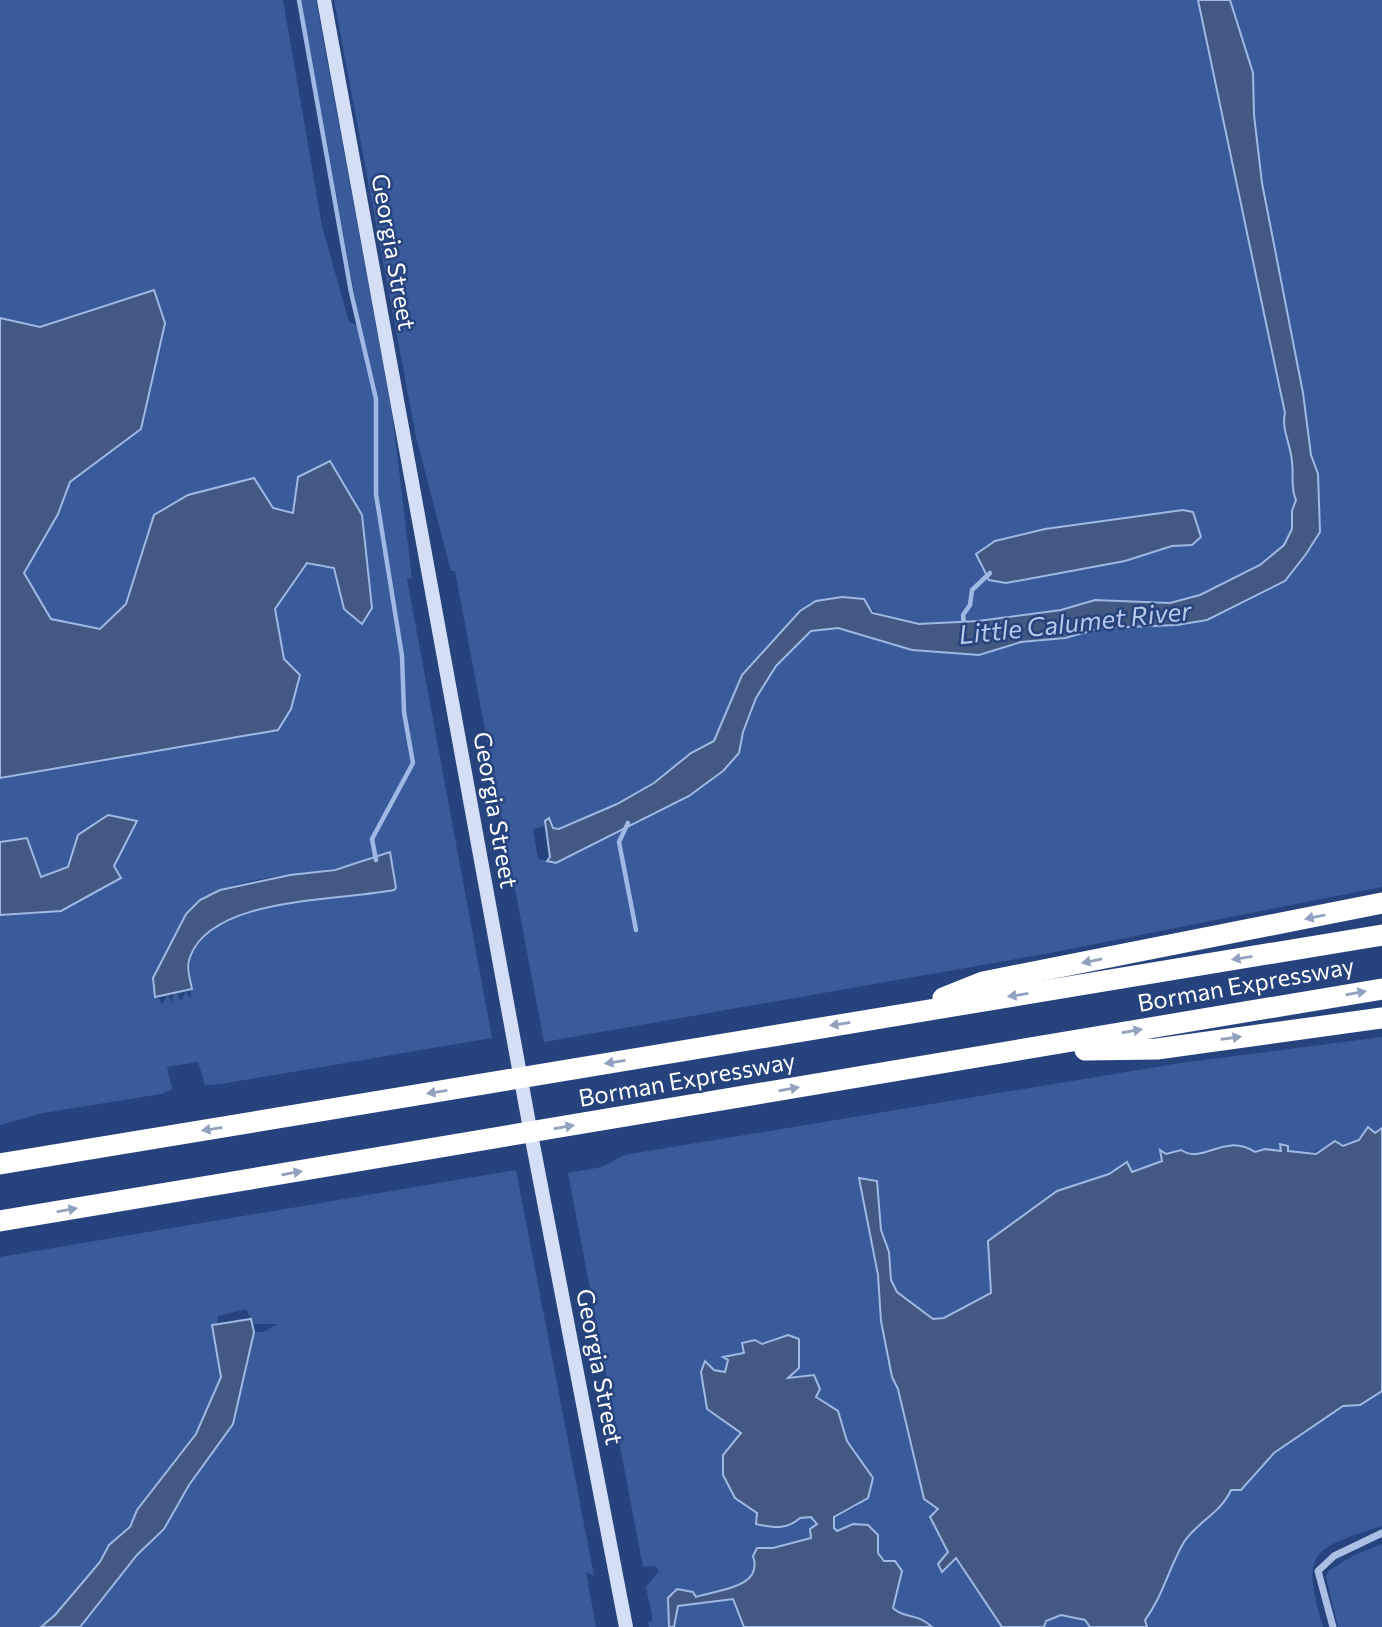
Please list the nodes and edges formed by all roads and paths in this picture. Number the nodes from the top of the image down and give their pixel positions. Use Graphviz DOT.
graph roads {
  1 [pos="324,0"];
  2 [pos="1382,904"];
  3 [pos="1382,935"];
  4 [pos="1382,989"];
  5 [pos="907,1013"];
  6 [pos="1382,1018"];
  7 [pos="1016,1051"];
  8 [pos="0,1164"];
  9 [pos="0,1221"];
  10 [pos="1382,1533"];
  11 [pos="626,1627"];
  12 [pos="1333,1627"];
  1 -- 11 [label="street, Georgia Street"];
  2 -- 5 [label="highway, one-way"];
  3 -- 5 [label="highway, Borman Expressway, one-way"];
  7 -- 4 [label="highway, Borman Expressway, one-way"];
  5 -- 8 [label="highway, Borman Expressway, one-way"];
  7 -- 6 [label="highway, one-way"];
  9 -- 7 [label="highway, Borman Expressway, one-way"];
  10 -- 12 [label="street"];
}
